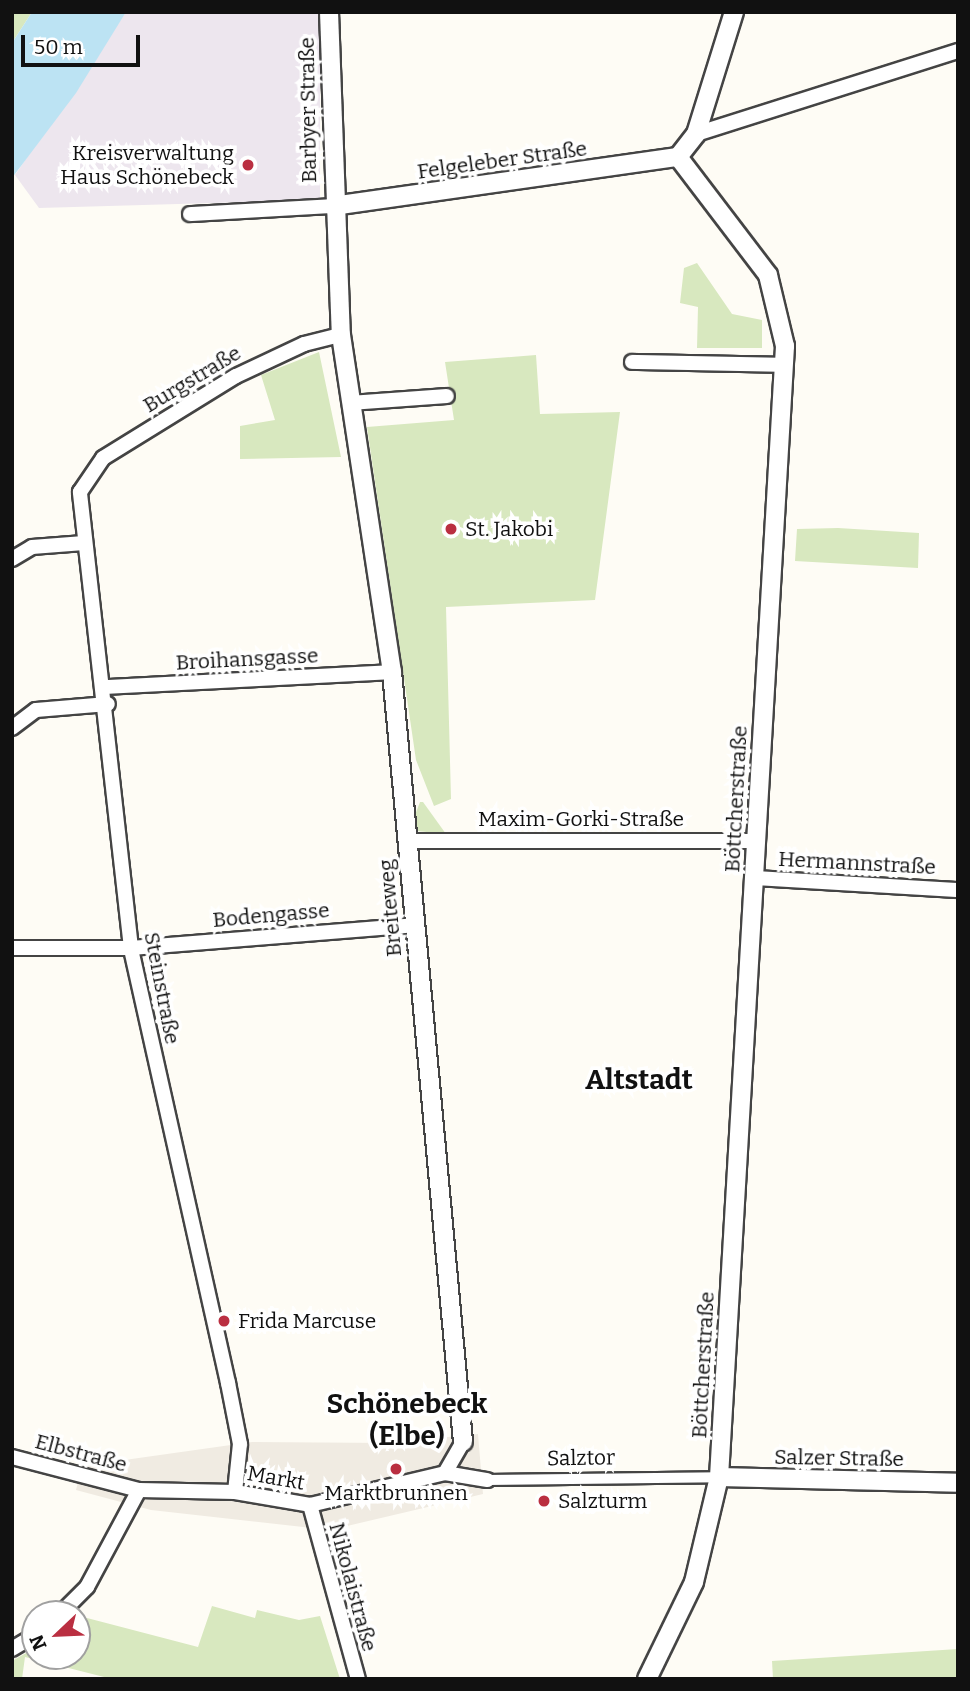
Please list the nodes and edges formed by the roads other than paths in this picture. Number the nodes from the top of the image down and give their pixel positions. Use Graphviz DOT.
graph roads {
  1 [pos="329,12"];
  2 [pos="734,12"];
  3 [pos="958,51"];
  4 [pos="696,134"];
  5 [pos="678,157"];
  6 [pos="333,206"];
  7 [pos="190,214"];
  8 [pos="341,335"];
  9 [pos="632,362"];
  10 [pos="784,365"];
  11 [pos="447,396"];
  12 [pos="350,403"];
  13 [pos="81,484"];
  14 [pos="84,543"];
  15 [pos="12,559"];
  16 [pos="391,672"];
  17 [pos="106,687"];
  18 [pos="108,704"];
  19 [pos="12,729"];
  20 [pos="407,841"];
  21 [pos="756,841"];
  22 [pos="754,878"];
  23 [pos="958,890"];
  24 [pos="414,925"];
  25 [pos="12,948"];
  26 [pos="131,948"];
  27 [pos="463,1442"];
  28 [pos="12,1457"];
  29 [pos="445,1473"];
  30 [pos="719,1477"];
  31 [pos="487,1480"];
  32 [pos="958,1482"];
  33 [pos="139,1490"];
  34 [pos="235,1492"];
  35 [pos="310,1506"];
  36 [pos="74,1600"];
  37 [pos="358,1679"];
  38 [pos="647,1679"];
  1 -- 6 [label="street, Barbyer Straße"];
  2 -- 4 [label="street"];
  3 -- 4 [label="street"];
  4 -- 5 [label="street"];
  5 -- 6 [label="street, Felgeleber Straße"];
  5 -- 10 [label="street, Böttcherstraße"];
  6 -- 7 [label="street"];
  6 -- 8 [label="street, Barbyer Straße"];
  8 -- 12 [label="street, Breiteweg"];
  8 -- 13 [label="street, Burgstraße"];
  9 -- 10 [label="street"];
  10 -- 21 [label="street, Böttcherstraße"];
  11 -- 12 [label="street"];
  12 -- 16 [label="street, Breiteweg"];
  13 -- 14 [label="street, Steinstraße"];
  14 -- 15 [label="street"];
  14 -- 17 [label="street, Steinstraße"];
  16 -- 17 [label="street, Broihansgasse"];
  16 -- 20 [label="street, Breiteweg"];
  17 -- 18 [label="street, Steinstraße"];
  18 -- 19 [label="street"];
  18 -- 26 [label="street, Steinstraße"];
  20 -- 21 [label="street, Maxim-Gorki-Straße"];
  20 -- 24 [label="street, Breiteweg"];
  21 -- 22 [label="street, Böttcherstraße"];
  22 -- 23 [label="street, Hermannstraße"];
  22 -- 30 [label="street, Böttcherstraße"];
  24 -- 26 [label="street, Bodengasse"];
  24 -- 27 [label="street, Breiteweg"];
  25 -- 26 [label="street, Bodengasse"];
  26 -- 34 [label="street, Steinstraße"];
  27 -- 29 [label="street, Breiteweg"];
  28 -- 33 [label="street, Elbstraße"];
  29 -- 31 [label="street, Salztor"];
  29 -- 35 [label="street, Markt"];
  30 -- 31 [label="street, Salztor"];
  30 -- 32 [label="street, Salzer Straße"];
  30 -- 38 [label="street, Böttcherstraße"];
  33 -- 34 [label="street, Markt"];
  33 -- 36 [label="street"];
  34 -- 35 [label="street, Markt"];
  35 -- 37 [label="street, Nikolaistraße"];
}
